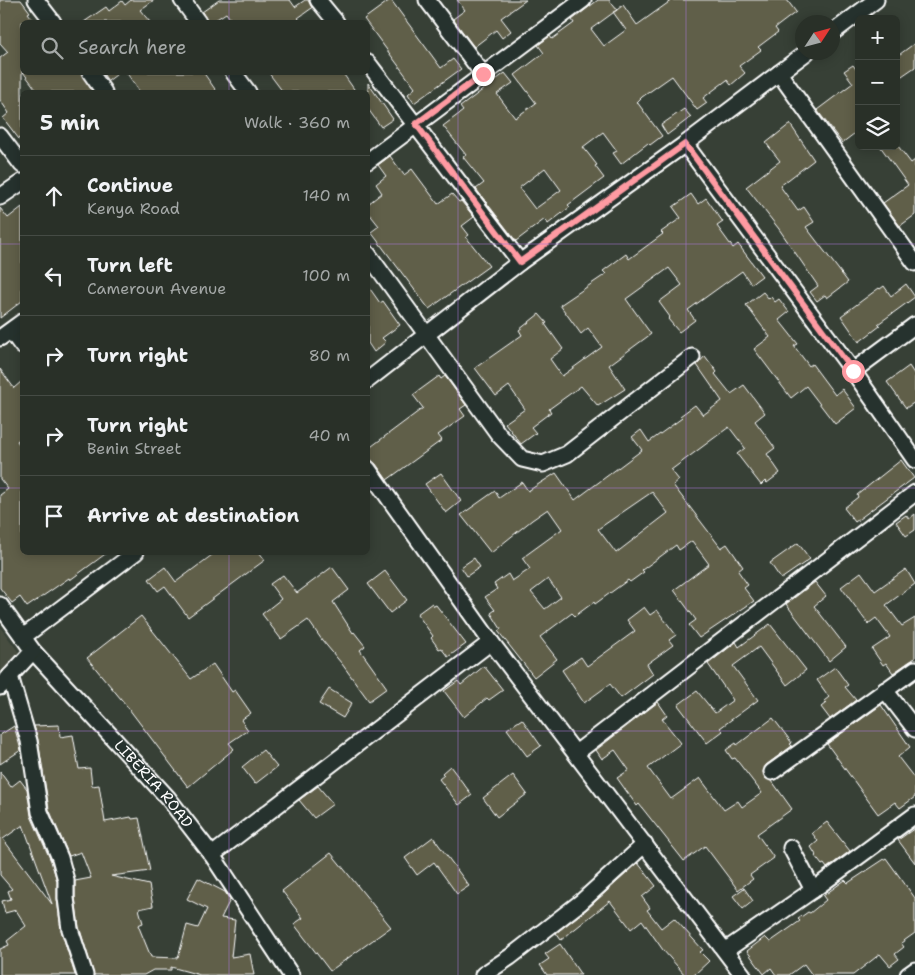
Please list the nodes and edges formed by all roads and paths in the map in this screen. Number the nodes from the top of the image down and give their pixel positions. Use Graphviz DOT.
graph roads {
  1 [pos="36,0"];
  2 [pos="182,0"];
  3 [pos="318,0"];
  4 [pos="427,0"];
  5 [pos="583,0"];
  6 [pos="876,0"];
  7 [pos="51,20"];
  8 [pos="197,20"];
  9 [pos="334,20"];
  10 [pos="840,27"];
  11 [pos="797,60"];
  12 [pos="370,66"];
  13 [pos="483,74"];
  14 [pos="779,74"];
  15 [pos="92,75"];
  16 [pos="236,75"];
  17 [pos="103,90"];
  18 [pos="247,90"];
  19 [pos="416,124"];
  20 [pos="0,136"];
  21 [pos="685,144"];
  22 [pos="370,159"];
  23 [pos="20,162"];
  24 [pos="20,183"];
  25 [pos="0,197"];
  26 [pos="370,257"];
  27 [pos="520,262"];
  28 [pos="915,262"];
  29 [pos="915,325"];
  30 [pos="11,330"];
  31 [pos="427,335"];
  32 [pos="20,343"];
  33 [pos="692,357"];
  34 [pos="853,371"];
  35 [pos="370,378"];
  36 [pos="915,460"];
  37 [pos="370,472"];
  38 [pos="915,493"];
  39 [pos="132,555"];
  40 [pos="0,605"];
  41 [pos="23,637"];
  42 [pos="491,642"];
  43 [pos="33,651"];
  44 [pos="915,669"];
  45 [pos="5,681"];
  46 [pos="885,690"];
  47 [pos="915,729"];
  48 [pos="576,753"];
  49 [pos="772,772"];
  50 [pos="915,815"];
  51 [pos="645,844"];
  52 [pos="791,848"];
  53 [pos="212,855"];
  54 [pos="813,890"];
  55 [pos="726,950"];
  56 [pos="915,970"];
  57 [pos="85,975"];
  58 [pos="291,975"];
  59 [pos="483,975"];
  60 [pos="743,975"];
  61 [pos="908,975"];
  1 -- 7 [label="street"];
  2 -- 8 [label="street"];
  3 -- 9 [label="street"];
  4 -- 13 [label="street"];
  5 -- 13 [label="street"];
  6 -- 10 [label="street"];
  11 -- 14 [label="street"];
  12 -- 19 [label="street"];
  13 -- 19 [label="street"];
  14 -- 21 [label="street"];
  14 -- 28 [label="street"];
  15 -- 17 [label="street"];
  16 -- 18 [label="street"];
  19 -- 22 [label="street"];
  19 -- 27 [label="street"];
  20 -- 23 [label="street"];
  21 -- 27 [label="street"];
  21 -- 34 [label="street"];
  24 -- 25 [label="street"];
  26 -- 31 [label="street"];
  27 -- 31 [label="street"];
  29 -- 34 [label="street"];
  30 -- 32 [label="street"];
  31 -- 33 [label="street"];
  31 -- 35 [label="street"];
  34 -- 36 [label="street"];
  37 -- 42 [label="street"];
  38 -- 48 [label="street"];
  39 -- 41 [label="street"];
  40 -- 41 [label="street, LIBERIA ROAD"];
  41 -- 43 [label="street, LIBERIA ROAD"];
  42 -- 48 [label="street"];
  42 -- 53 [label="street"];
  43 -- 45 [label="street"];
  43 -- 53 [label="street, LIBERIA ROAD"];
  44 -- 46 [label="street"];
  45 -- 57 [label="street"];
  46 -- 47 [label="street"];
  46 -- 49 [label="street"];
  48 -- 51 [label="street"];
  50 -- 54 [label="street"];
  51 -- 55 [label="street"];
  51 -- 59 [label="street"];
  52 -- 54 [label="street"];
  53 -- 58 [label="street, LIBERIA ROAD"];
  54 -- 55 [label="street"];
  55 -- 60 [label="street"];
  56 -- 61 [label="street"];
}
